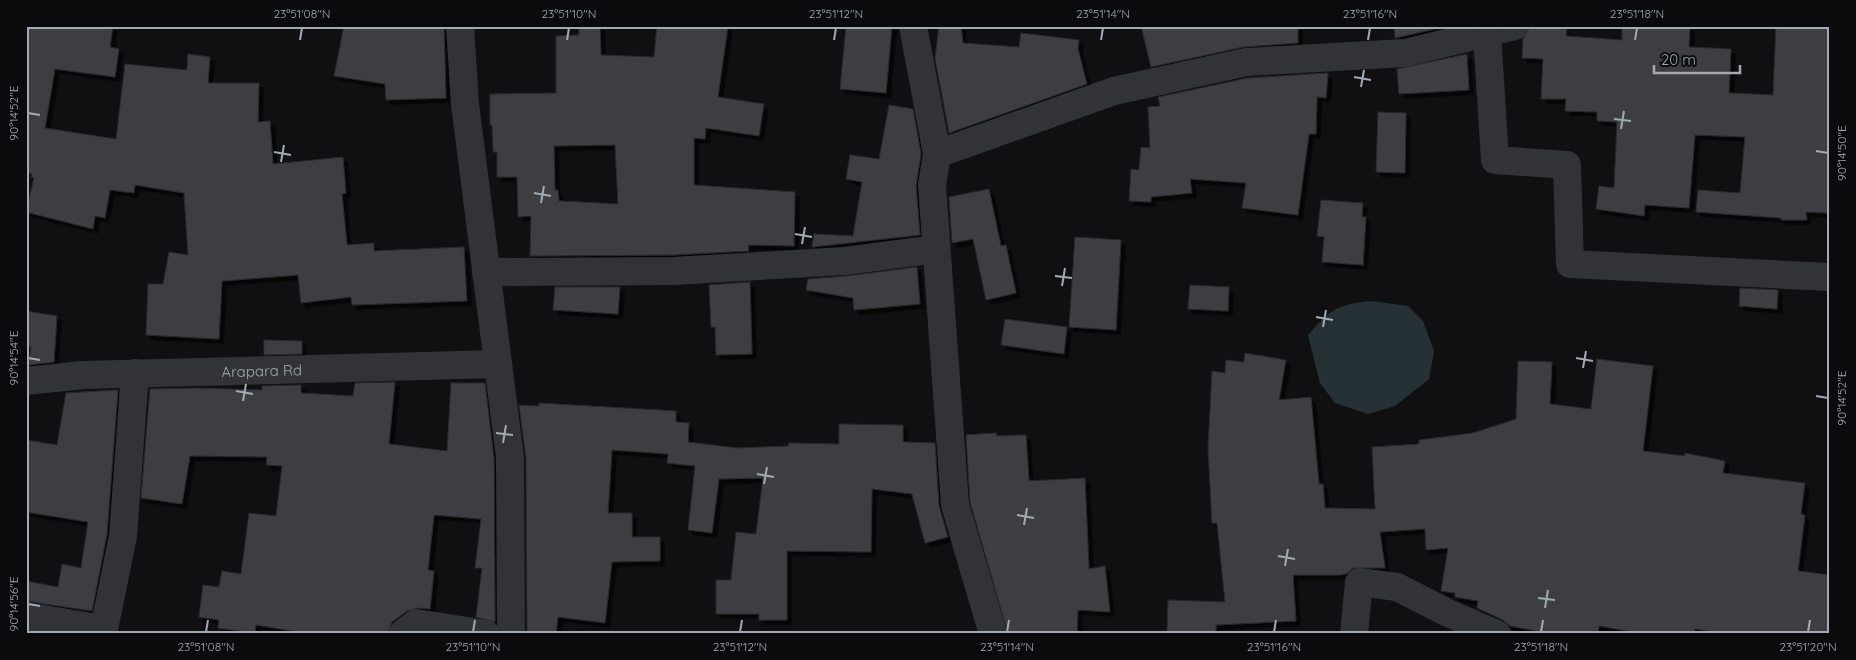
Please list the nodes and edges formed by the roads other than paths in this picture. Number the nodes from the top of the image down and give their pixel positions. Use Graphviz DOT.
graph roads {
  1 [pos="460,26"];
  2 [pos="913,26"];
  3 [pos="1515,26"];
  4 [pos="1487,33"];
  5 [pos="937,154"];
  6 [pos="936,249"];
  7 [pos="486,272"];
  8 [pos="1830,277"];
  9 [pos="498,364"];
  10 [pos="135,373"];
  11 [pos="26,381"];
  12 [pos="26,616"];
  13 [pos="103,632"];
  14 [pos="402,634"];
  15 [pos="486,634"];
  16 [pos="511,634"];
  17 [pos="993,634"];
  18 [pos="1354,634"];
  19 [pos="1497,634"];
  1 -- 7 [label="street"];
  2 -- 5 [label="street"];
  3 -- 4 [label="street"];
  4 -- 5 [label="street"];
  4 -- 8 [label="street"];
  5 -- 6 [label="street"];
  6 -- 7 [label="street"];
  6 -- 17 [label="street"];
  7 -- 9 [label="street"];
  9 -- 10 [label="street, Arapara Rd"];
  9 -- 16 [label="street"];
  10 -- 11 [label="street, Arapara Rd"];
  10 -- 13 [label="street"];
  12 -- 13 [label="street"];
  14 -- 15 [label="street"];
  18 -- 19 [label="street"];
}
